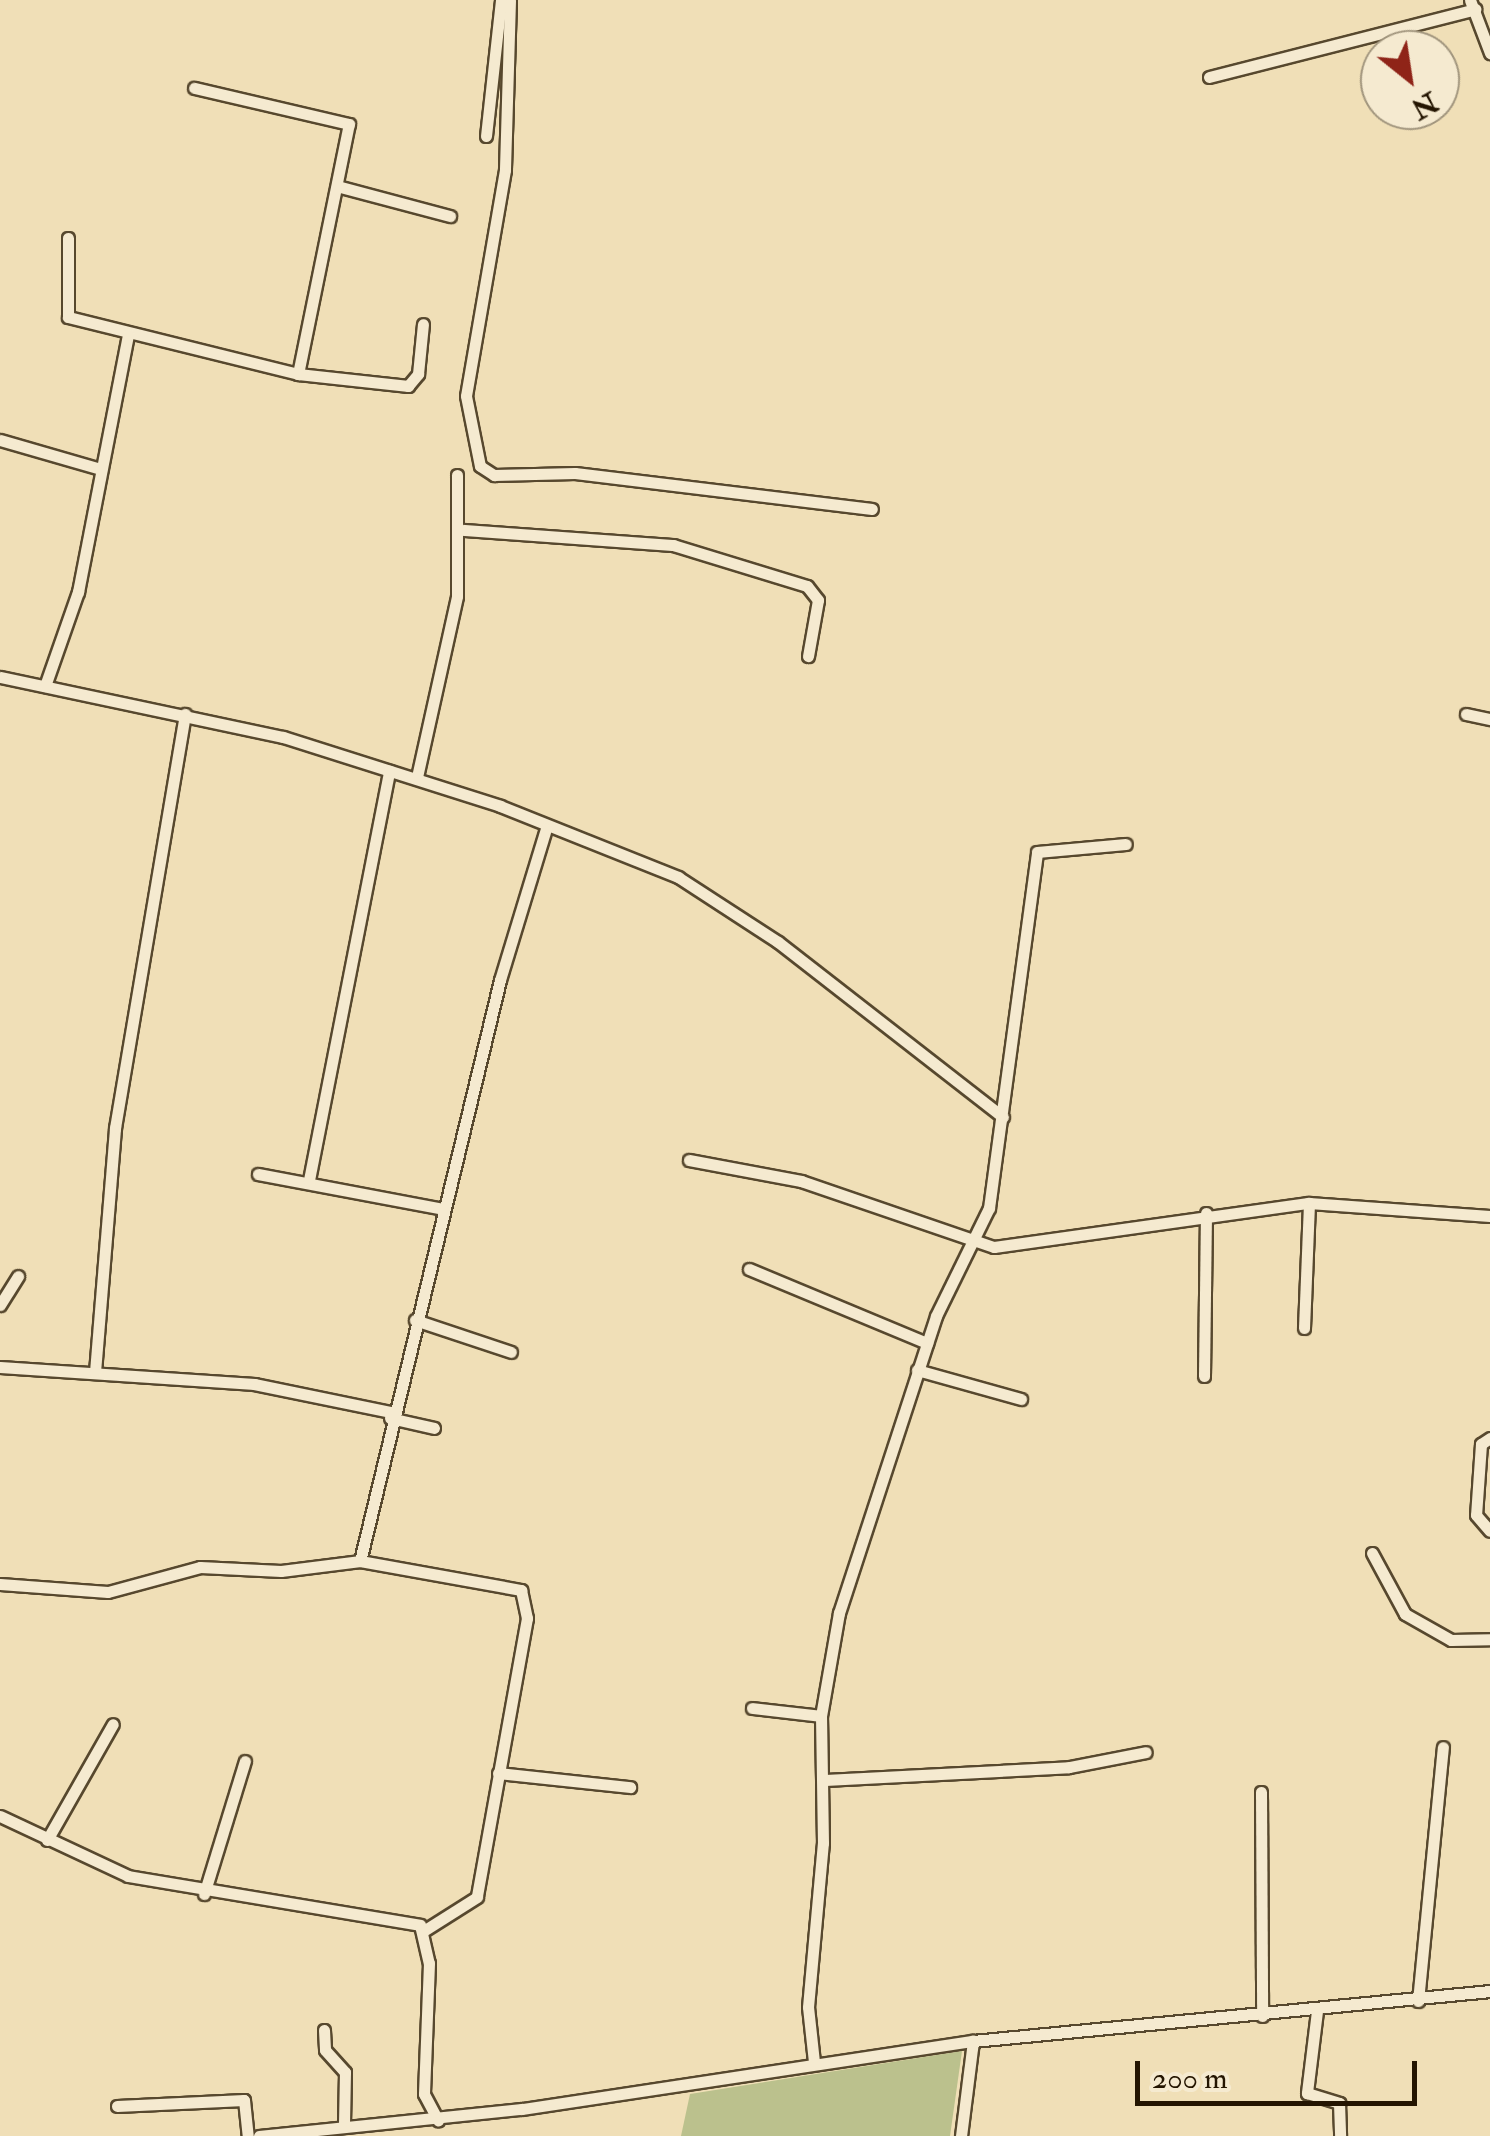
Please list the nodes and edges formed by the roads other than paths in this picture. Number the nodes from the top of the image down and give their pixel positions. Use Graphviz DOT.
graph roads {
  1 [pos="501,0"];
  2 [pos="510,0"];
  3 [pos="1473,5"];
  4 [pos="1490,52"];
  5 [pos="1209,78"];
  6 [pos="194,88"];
  7 [pos="486,136"];
  8 [pos="337,186"];
  9 [pos="450,216"];
  10 [pos="68,238"];
  11 [pos="424,324"];
  12 [pos="128,336"];
  13 [pos="298,374"];
  14 [pos="0,440"];
  15 [pos="98,468"];
  16 [pos="456,475"];
  17 [pos="872,508"];
  18 [pos="463,530"];
  19 [pos="808,656"];
  20 [pos="0,677"];
  21 [pos="45,686"];
  22 [pos="185,714"];
  23 [pos="1466,714"];
  24 [pos="1490,719"];
  25 [pos="389,771"];
  26 [pos="416,777"];
  27 [pos="546,830"];
  28 [pos="1126,844"];
  29 [pos="1003,1117"];
  30 [pos="689,1160"];
  31 [pos="258,1174"];
  32 [pos="309,1180"];
  33 [pos="1308,1203"];
  34 [pos="443,1209"];
  35 [pos="1206,1212"];
  36 [pos="1490,1216"];
  37 [pos="978,1240"];
  38 [pos="749,1269"];
  39 [pos="18,1276"];
  40 [pos="0,1305"];
  41 [pos="415,1320"];
  42 [pos="1304,1328"];
  43 [pos="927,1343"];
  44 [pos="511,1352"];
  45 [pos="0,1368"];
  46 [pos="918,1370"];
  47 [pos="95,1372"];
  48 [pos="1204,1376"];
  49 [pos="1021,1399"];
  50 [pos="390,1415"];
  51 [pos="434,1428"];
  52 [pos="1490,1438"];
  53 [pos="1490,1531"];
  54 [pos="1372,1553"];
  55 [pos="360,1561"];
  56 [pos="0,1584"];
  57 [pos="1490,1639"];
  58 [pos="752,1708"];
  59 [pos="821,1716"];
  60 [pos="113,1724"];
  61 [pos="1443,1747"];
  62 [pos="1146,1752"];
  63 [pos="245,1761"];
  64 [pos="498,1773"];
  65 [pos="824,1780"];
  66 [pos="630,1787"];
  67 [pos="1261,1792"];
  68 [pos="0,1816"];
  69 [pos="47,1840"];
  70 [pos="204,1894"];
  71 [pos="425,1930"];
  72 [pos="1490,1991"];
  73 [pos="1418,2001"];
  74 [pos="1316,2011"];
  75 [pos="1262,2016"];
  76 [pos="324,2030"];
  77 [pos="973,2041"];
  78 [pos="814,2062"];
  79 [pos="116,2106"];
  80 [pos="438,2120"];
  81 [pos="344,2126"];
  82 [pos="387,2130"];
  83 [pos="248,2136"];
  84 [pos="259,2136"];
  85 [pos="961,2136"];
  86 [pos="1340,2136"];
  1 -- 7 [label="street"];
  2 -- 17 [label="street"];
  3 -- 4 [label="street"];
  3 -- 5 [label="street"];
  6 -- 8 [label="street"];
  8 -- 9 [label="street"];
  8 -- 13 [label="street"];
  10 -- 12 [label="street"];
  11 -- 13 [label="street"];
  12 -- 13 [label="street"];
  12 -- 15 [label="street"];
  14 -- 15 [label="street"];
  15 -- 21 [label="street"];
  16 -- 18 [label="street"];
  18 -- 19 [label="street"];
  18 -- 26 [label="street"];
  20 -- 21 [label="street"];
  21 -- 22 [label="street"];
  22 -- 25 [label="street"];
  22 -- 47 [label="street"];
  23 -- 24 [label="street"];
  25 -- 26 [label="street"];
  25 -- 32 [label="street"];
  26 -- 27 [label="street"];
  27 -- 29 [label="street"];
  27 -- 34 [label="street"];
  28 -- 29 [label="street"];
  29 -- 37 [label="street"];
  30 -- 37 [label="street"];
  31 -- 32 [label="street"];
  32 -- 34 [label="street"];
  33 -- 35 [label="street"];
  33 -- 36 [label="street"];
  33 -- 42 [label="street"];
  34 -- 41 [label="street"];
  35 -- 37 [label="street"];
  35 -- 48 [label="street"];
  37 -- 43 [label="street"];
  38 -- 43 [label="street"];
  39 -- 40 [label="street"];
  41 -- 44 [label="street"];
  41 -- 50 [label="street"];
  43 -- 46 [label="street"];
  45 -- 47 [label="street"];
  46 -- 49 [label="street"];
  46 -- 59 [label="street"];
  47 -- 50 [label="street"];
  50 -- 51 [label="street"];
  50 -- 55 [label="street"];
  52 -- 53 [label="street"];
  54 -- 57 [label="street"];
  55 -- 56 [label="street"];
  55 -- 64 [label="street"];
  58 -- 59 [label="street"];
  59 -- 65 [label="street"];
  60 -- 69 [label="street"];
  61 -- 73 [label="street"];
  62 -- 65 [label="street"];
  63 -- 70 [label="street"];
  64 -- 66 [label="street"];
  64 -- 71 [label="street"];
  65 -- 78 [label="street"];
  67 -- 75 [label="street"];
  68 -- 69 [label="street"];
  69 -- 70 [label="street"];
  70 -- 71 [label="street"];
  71 -- 80 [label="street"];
  72 -- 73 [label="street"];
  73 -- 74 [label="street"];
  74 -- 75 [label="street"];
  74 -- 86 [label="street"];
  75 -- 77 [label="street"];
  76 -- 81 [label="street"];
  77 -- 78 [label="street"];
  77 -- 85 [label="street"];
  78 -- 80 [label="street"];
  79 -- 83 [label="street"];
  80 -- 82 [label="street"];
  81 -- 82 [label="street"];
  81 -- 84 [label="street"];
}
